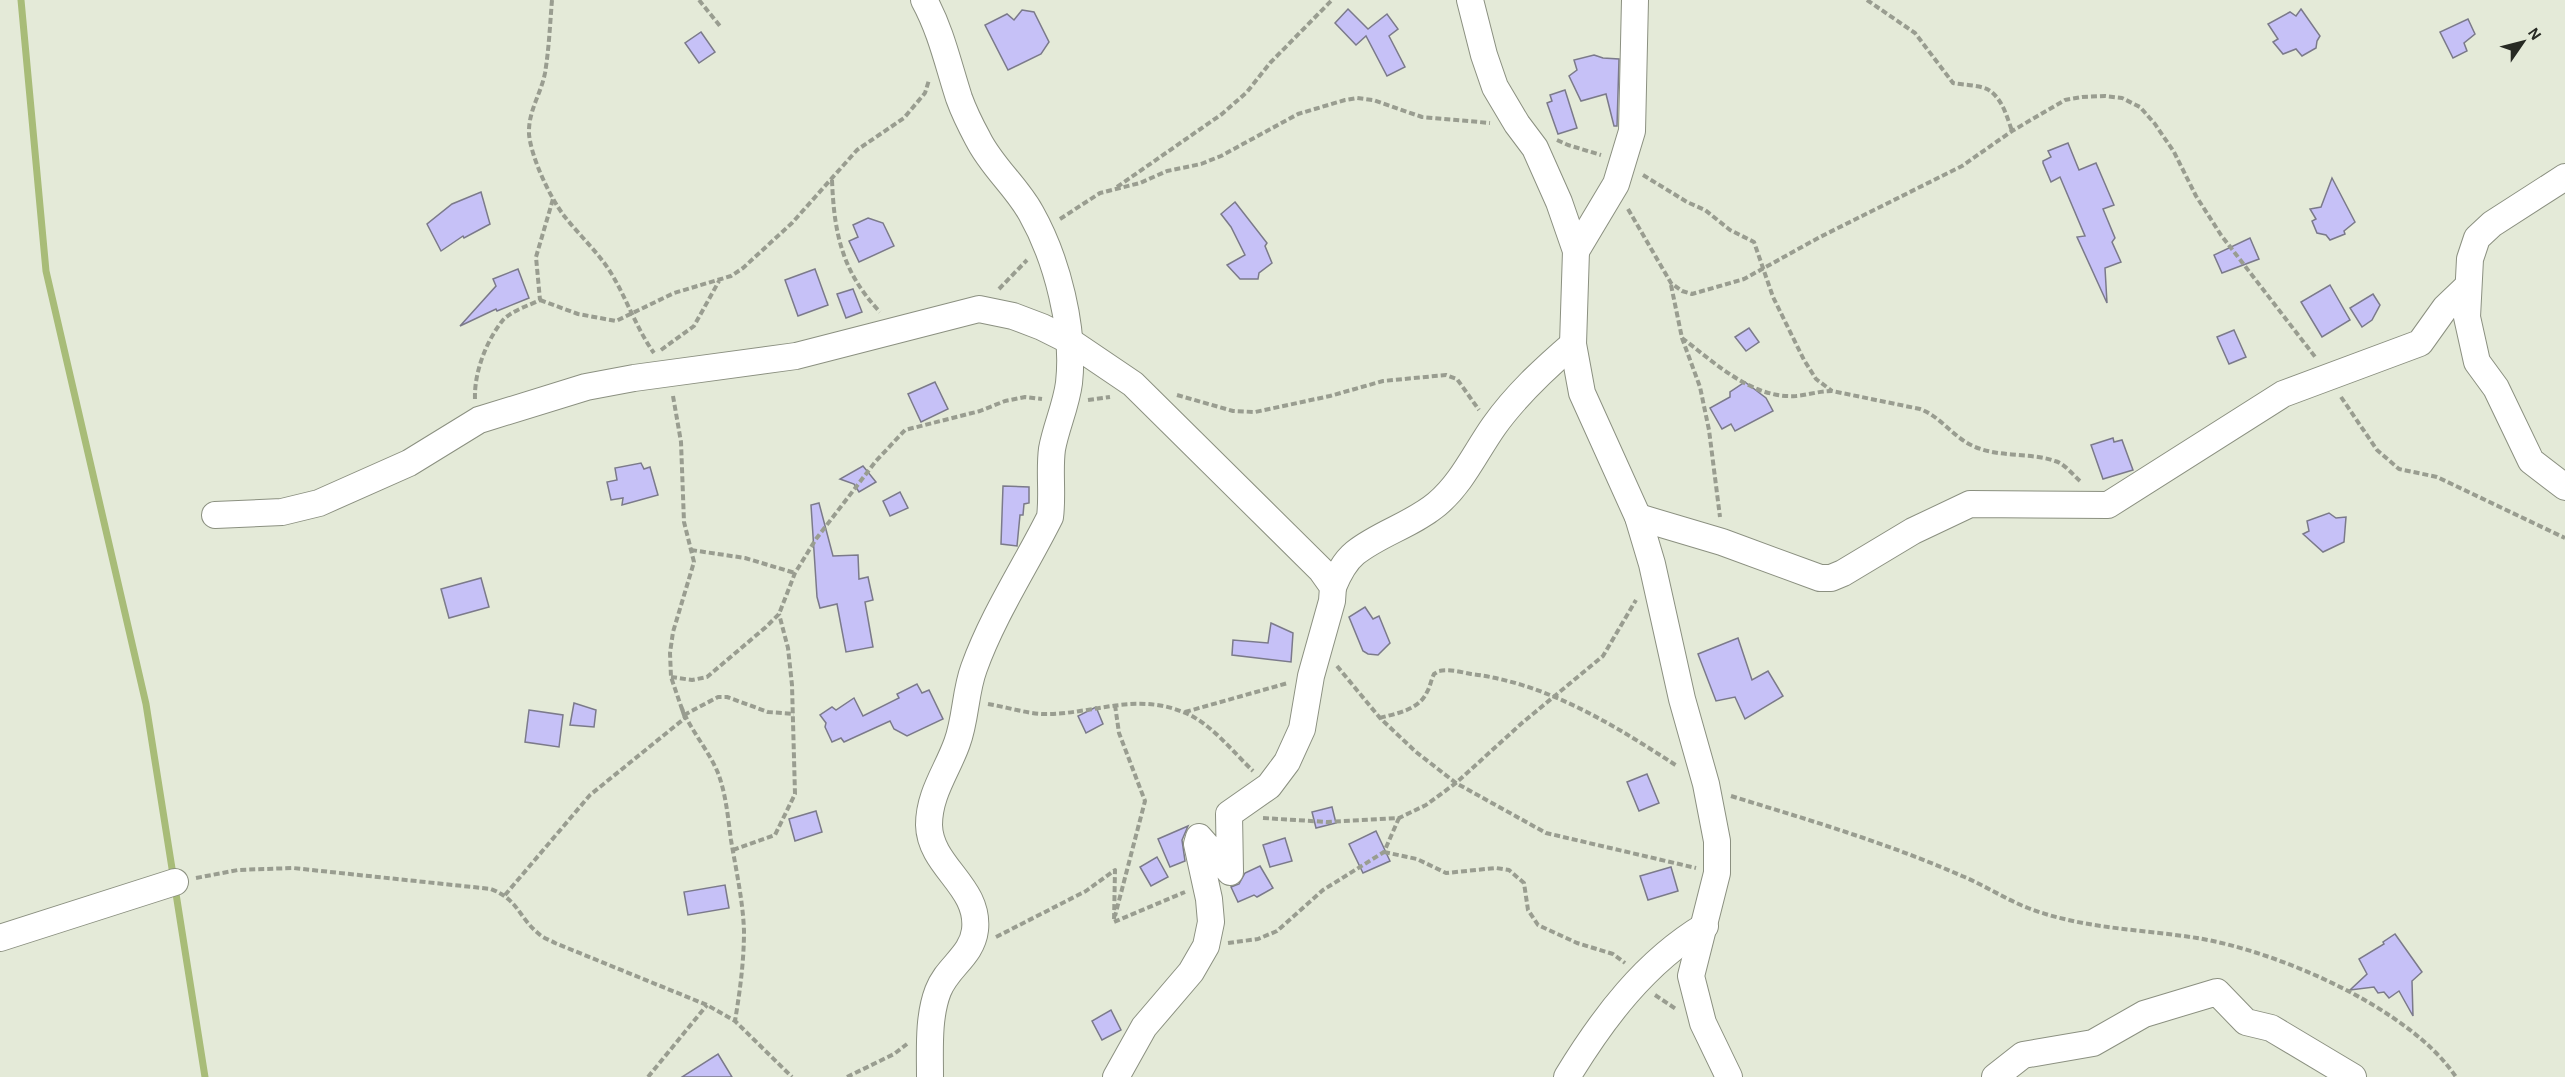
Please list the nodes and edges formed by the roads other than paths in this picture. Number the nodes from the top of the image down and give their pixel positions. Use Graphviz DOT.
graph roads {
  1 [pos="924,0"];
  2 [pos="1470,0"];
  3 [pos="1635,0"];
  4 [pos="2565,177"];
  5 [pos="1576,251"];
  6 [pos="2467,287"];
  7 [pos="1068,340"];
  8 [pos="1573,344"];
  9 [pos="2565,487"];
  10 [pos="215,515"];
  11 [pos="1638,517"];
  12 [pos="1333,587"];
  13 [pos="175,882"];
  14 [pos="1704,926"];
  15 [pos="0,938"];
  16 [pos="930,1077"];
  17 [pos="1116,1077"];
  18 [pos="1567,1077"];
  19 [pos="1729,1077"];
  20 [pos="1995,1077"];
  21 [pos="2353,1077"];
  1 -- 7 [label="street"];
  2 -- 5 [label="street"];
  3 -- 5 [label="street"];
  4 -- 6 [label="street"];
  5 -- 8 [label="street"];
  6 -- 9 [label="street"];
  6 -- 11 [label="street"];
  7 -- 10 [label="street"];
  7 -- 12 [label="street"];
  7 -- 16 [label="street"];
  8 -- 11 [label="street"];
  8 -- 12 [label="street"];
  11 -- 14 [label="street"];
  12 -- 17 [label="street"];
  13 -- 15 [label="street"];
  14 -- 18 [label="street"];
  14 -- 19 [label="street"];
  20 -- 21 [label="street"];
}
